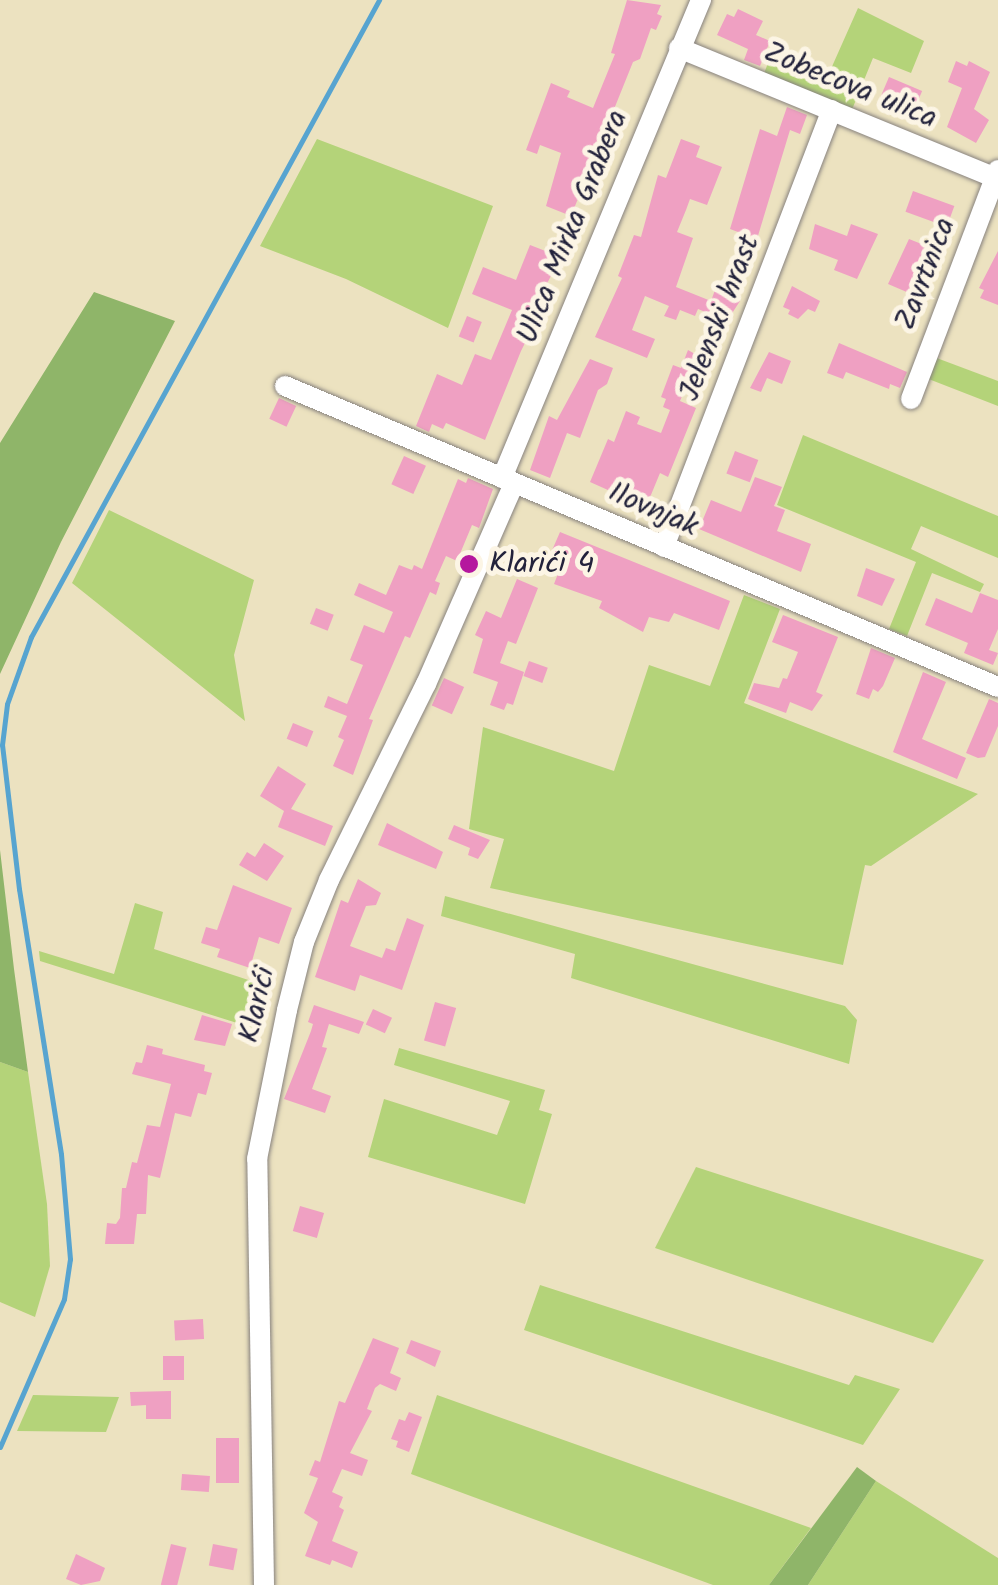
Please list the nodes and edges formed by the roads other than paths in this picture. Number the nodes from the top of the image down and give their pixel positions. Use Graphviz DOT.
graph roads {
  1 [pos="701,0"];
  2 [pos="680,48"];
  3 [pos="832,110"];
  4 [pos="997,176"];
  5 [pos="285,386"];
  6 [pos="911,400"];
  7 [pos="508,481"];
  8 [pos="664,547"];
  9 [pos="998,687"];
  10 [pos="264,1585"];
  1 -- 2 [label="street, Ulica Mirka Grabera"];
  2 -- 3 [label="street, Zobecova ulica"];
  2 -- 7 [label="street, Ulica Mirka Grabera"];
  3 -- 4 [label="street, Zobecova ulica"];
  3 -- 8 [label="street, Jelenski hrast"];
  4 -- 6 [label="street, Zavrtnica"];
  5 -- 7 [label="street, Ilovnjak"];
  7 -- 8 [label="street, Ilovnjak"];
  7 -- 10 [label="street, Klarići"];
  8 -- 9 [label="street, Ilovnjak"];
}
